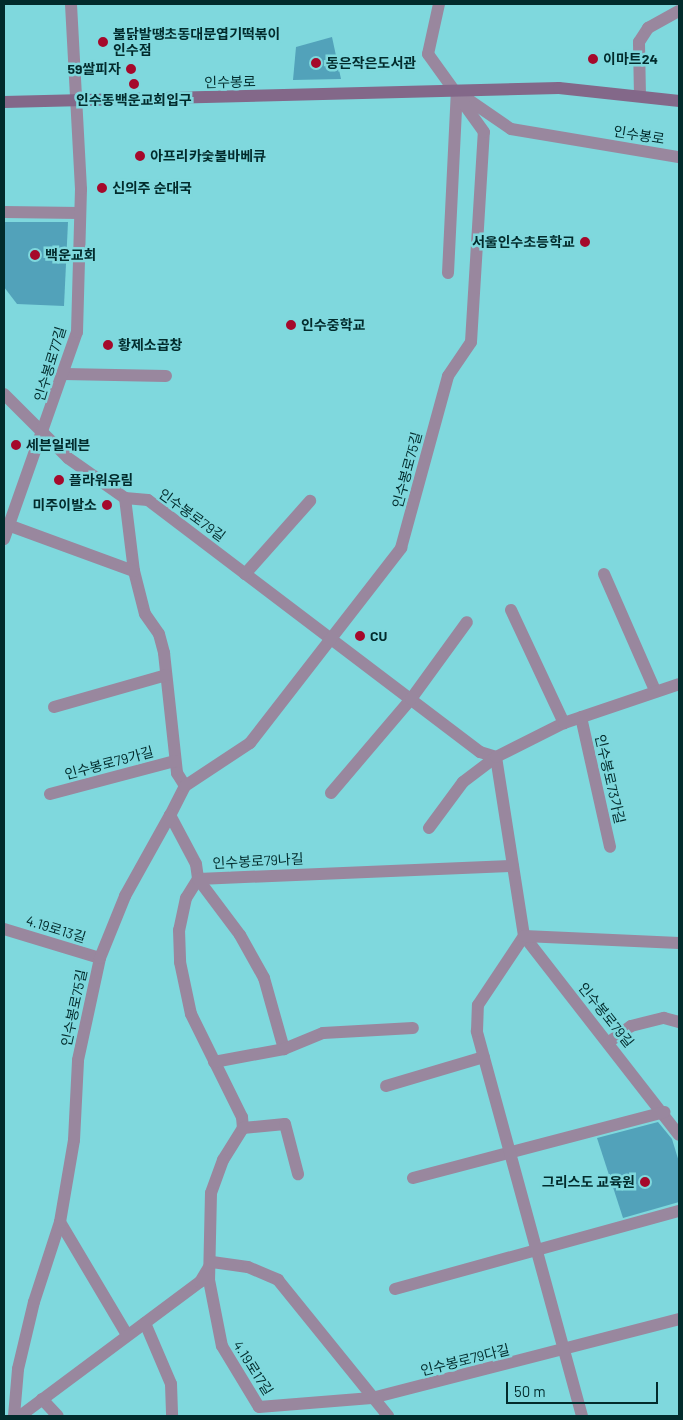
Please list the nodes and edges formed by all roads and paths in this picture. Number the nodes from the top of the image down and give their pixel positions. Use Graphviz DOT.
graph roads {
  1 [pos="74,4"];
  2 [pos="439,4"];
  3 [pos="679,11"];
  4 [pos="457,92"];
  5 [pos="640,96"];
  6 [pos="77,99"];
  7 [pos="679,101"];
  8 [pos="4,102"];
  9 [pos="679,157"];
  10 [pos="4,212"];
  11 [pos="80,213"];
  12 [pos="448,273"];
  13 [pos="64,374"];
  14 [pos="166,376"];
  15 [pos="4,394"];
  16 [pos="45,432"];
  17 [pos="125,498"];
  18 [pos="310,501"];
  19 [pos="8,525"];
  20 [pos="4,539"];
  21 [pos="134,571"];
  22 [pos="245,574"];
  23 [pos="604,574"];
  24 [pos="511,610"];
  25 [pos="467,622"];
  26 [pos="333,640"];
  27 [pos="166,675"];
  28 [pos="679,684"];
  29 [pos="655,690"];
  30 [pos="411,699"];
  31 [pos="54,707"];
  32 [pos="581,717"];
  33 [pos="564,723"];
  34 [pos="496,757"];
  35 [pos="176,761"];
  36 [pos="184,786"];
  37 [pos="332,793"];
  38 [pos="50,794"];
  39 [pos="170,815"];
  40 [pos="429,828"];
  41 [pos="610,847"];
  42 [pos="513,866"];
  43 [pos="198,879"];
  44 [pos="4,929"];
  45 [pos="524,936"];
  46 [pos="679,943"];
  47 [pos="100,958"];
  48 [pos="679,1022"];
  49 [pos="413,1028"];
  50 [pos="609,1042"];
  51 [pos="284,1049"];
  52 [pos="484,1057"];
  53 [pos="214,1062"];
  54 [pos="386,1086"];
  55 [pos="664,1112"];
  56 [pos="243,1128"];
  57 [pos="679,1135"];
  58 [pos="509,1154"];
  59 [pos="298,1174"];
  60 [pos="413,1178"];
  61 [pos="679,1211"];
  62 [pos="60,1222"];
  63 [pos="536,1248"];
  64 [pos="212,1262"];
  65 [pos="395,1289"];
  66 [pos="679,1319"];
  67 [pos="145,1323"];
  68 [pos="126,1333"];
  69 [pos="564,1351"];
  70 [pos="372,1398"];
  71 [pos="42,1399"];
  72 [pos="14,1416"];
  73 [pos="20,1416"];
  74 [pos="58,1416"];
  75 [pos="172,1416"];
  76 [pos="388,1416"];
  77 [pos="582,1416"];
  1 -- 6 [label="street, 인수봉로77길"];
  2 -- 4 [label="street"];
  3 -- 5 [label="street"];
  4 -- 5 [label="main road, 인수봉로"];
  4 -- 6 [label="main road, 인수봉로"];
  4 -- 9 [label="street, 인수봉로"];
  4 -- 12 [label="street"];
  4 -- 26 [label="street, 인수봉로75길"];
  5 -- 7 [label="main road, 인수봉로"];
  6 -- 8 [label="main road, 인수봉로"];
  6 -- 11 [label="street, 인수봉로77길"];
  10 -- 11 [label="street"];
  11 -- 13 [label="street, 인수봉로77길"];
  13 -- 14 [label="street"];
  13 -- 16 [label="street, 인수봉로77길"];
  15 -- 16 [label="street, 인수봉로79길"];
  16 -- 17 [label="street, 인수봉로79길"];
  16 -- 19 [label="street, 인수봉로77길"];
  17 -- 21 [label="street, 인수봉로79가길"];
  17 -- 22 [label="street, 인수봉로79길"];
  18 -- 22 [label="street"];
  19 -- 20 [label="street, 인수봉로77길"];
  19 -- 21 [label="street"];
  21 -- 27 [label="street, 인수봉로79가길"];
  22 -- 26 [label="street, 인수봉로79길"];
  23 -- 29 [label="street"];
  24 -- 33 [label="street"];
  25 -- 30 [label="street"];
  26 -- 30 [label="street, 인수봉로79길"];
  26 -- 36 [label="street, 인수봉로75길"];
  27 -- 31 [label="street"];
  27 -- 35 [label="street, 인수봉로79가길"];
  28 -- 29 [label="street"];
  29 -- 32 [label="street"];
  30 -- 34 [label="street, 인수봉로79길"];
  30 -- 37 [label="street"];
  32 -- 33 [label="street"];
  32 -- 41 [label="street, 인수봉로73가길"];
  33 -- 34 [label="street"];
  34 -- 40 [label="street"];
  34 -- 42 [label="street, 인수봉로79길"];
  35 -- 36 [label="street, 인수봉로79가길"];
  35 -- 38 [label="street, 인수봉로79가길"];
  36 -- 39 [label="street"];
  39 -- 43 [label="street"];
  39 -- 47 [label="street, 인수봉로75길"];
  42 -- 43 [label="street, 인수봉로79나길"];
  42 -- 45 [label="street, 인수봉로79길"];
  43 -- 51 [label="street, 인수봉로79나길"];
  43 -- 53 [label="street"];
  44 -- 47 [label="street, 4.19로13길"];
  45 -- 46 [label="street"];
  45 -- 50 [label="street, 인수봉로79길"];
  45 -- 52 [label="street"];
  47 -- 62 [label="street, 인수봉로75길"];
  48 -- 50 [label="street"];
  49 -- 51 [label="street"];
  50 -- 55 [label="street, 인수봉로79길"];
  51 -- 53 [label="street"];
  52 -- 54 [label="street"];
  52 -- 58 [label="street"];
  53 -- 56 [label="street"];
  55 -- 57 [label="street, 인수봉로79길"];
  55 -- 58 [label="street"];
  56 -- 59 [label="street"];
  56 -- 64 [label="street"];
  58 -- 60 [label="street"];
  58 -- 63 [label="street"];
  61 -- 63 [label="street"];
  62 -- 68 [label="street"];
  62 -- 72 [label="street, 인수봉로75길"];
  63 -- 65 [label="street"];
  63 -- 69 [label="street"];
  64 -- 67 [label="street"];
  64 -- 70 [label="street"];
  64 -- 70 [label="street, 4.19로17길"];
  66 -- 69 [label="street"];
  67 -- 68 [label="street"];
  67 -- 75 [label="street"];
  68 -- 71 [label="street"];
  69 -- 70 [label="street, 인수봉로79다길"];
  69 -- 77 [label="street"];
  70 -- 76 [label="street"];
  71 -- 73 [label="street"];
  71 -- 74 [label="street"];
}
